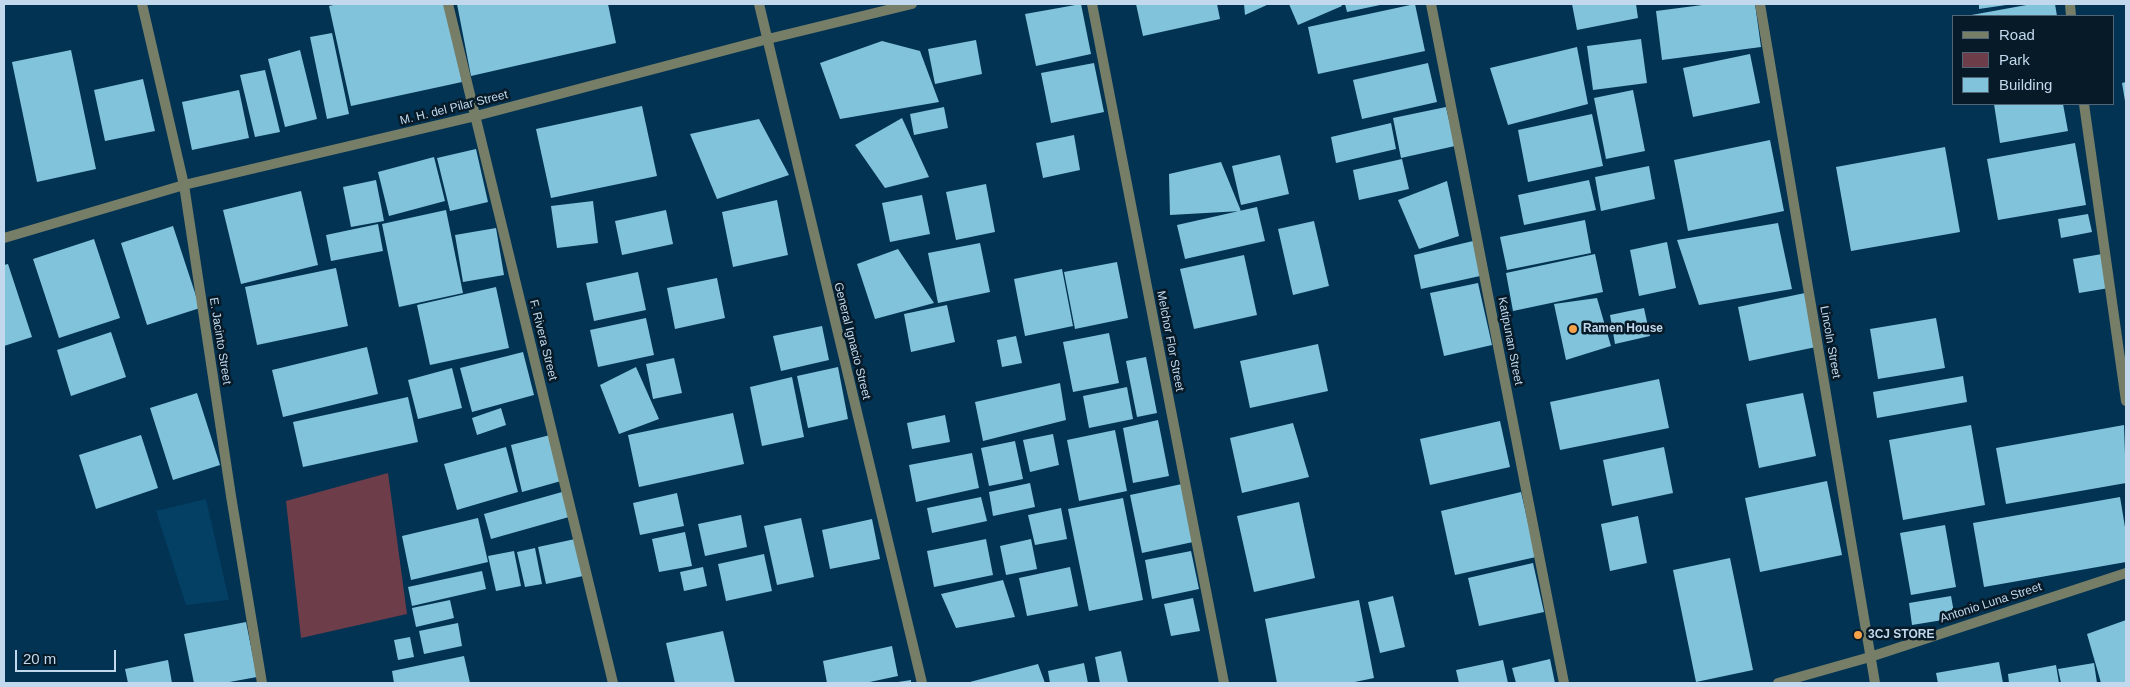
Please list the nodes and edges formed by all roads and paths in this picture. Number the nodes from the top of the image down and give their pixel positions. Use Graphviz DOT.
graph roads {
  1 [pos="142,4"];
  2 [pos="448,4"];
  3 [pos="759,4"];
  4 [pos="912,4"];
  5 [pos="1092,4"];
  6 [pos="1432,4"];
  7 [pos="1760,4"];
  8 [pos="768,38"];
  9 [pos="2084,105"];
  10 [pos="476,116"];
  11 [pos="184,185"];
  12 [pos="4,238"];
  13 [pos="2126,401"];
  14 [pos="2126,573"];
  15 [pos="1870,657"];
  16 [pos="262,683"];
  17 [pos="613,683"];
  18 [pos="922,683"];
  19 [pos="1224,683"];
  20 [pos="1564,683"];
  21 [pos="1778,683"];
  22 [pos="1875,683"];
  1 -- 11 [label="street, E. Jacinto Street"];
  2 -- 10 [label="street, F. Rivera Street"];
  3 -- 8 [label="street, General Ignacio Street"];
  4 -- 8 [label="street, M. H. del Pilar Street"];
  5 -- 19 [label="street, Melchor Flor Street"];
  6 -- 20 [label="street, Katipunan Street"];
  7 -- 15 [label="street, Lincoln Street"];
  8 -- 10 [label="street, M. H. del Pilar Street"];
  8 -- 18 [label="street, General Ignacio Street"];
  9 -- 13 [label="street"];
  10 -- 11 [label="street, M. H. del Pilar Street"];
  10 -- 17 [label="street, F. Rivera Street"];
  11 -- 12 [label="street, M. H. del Pilar Street"];
  11 -- 16 [label="street, E. Jacinto Street"];
  14 -- 15 [label="street, Antonio Luna Street"];
  15 -- 21 [label="street, Antonio Luna Street"];
  15 -- 22 [label="street, Lincoln Street"];
}
